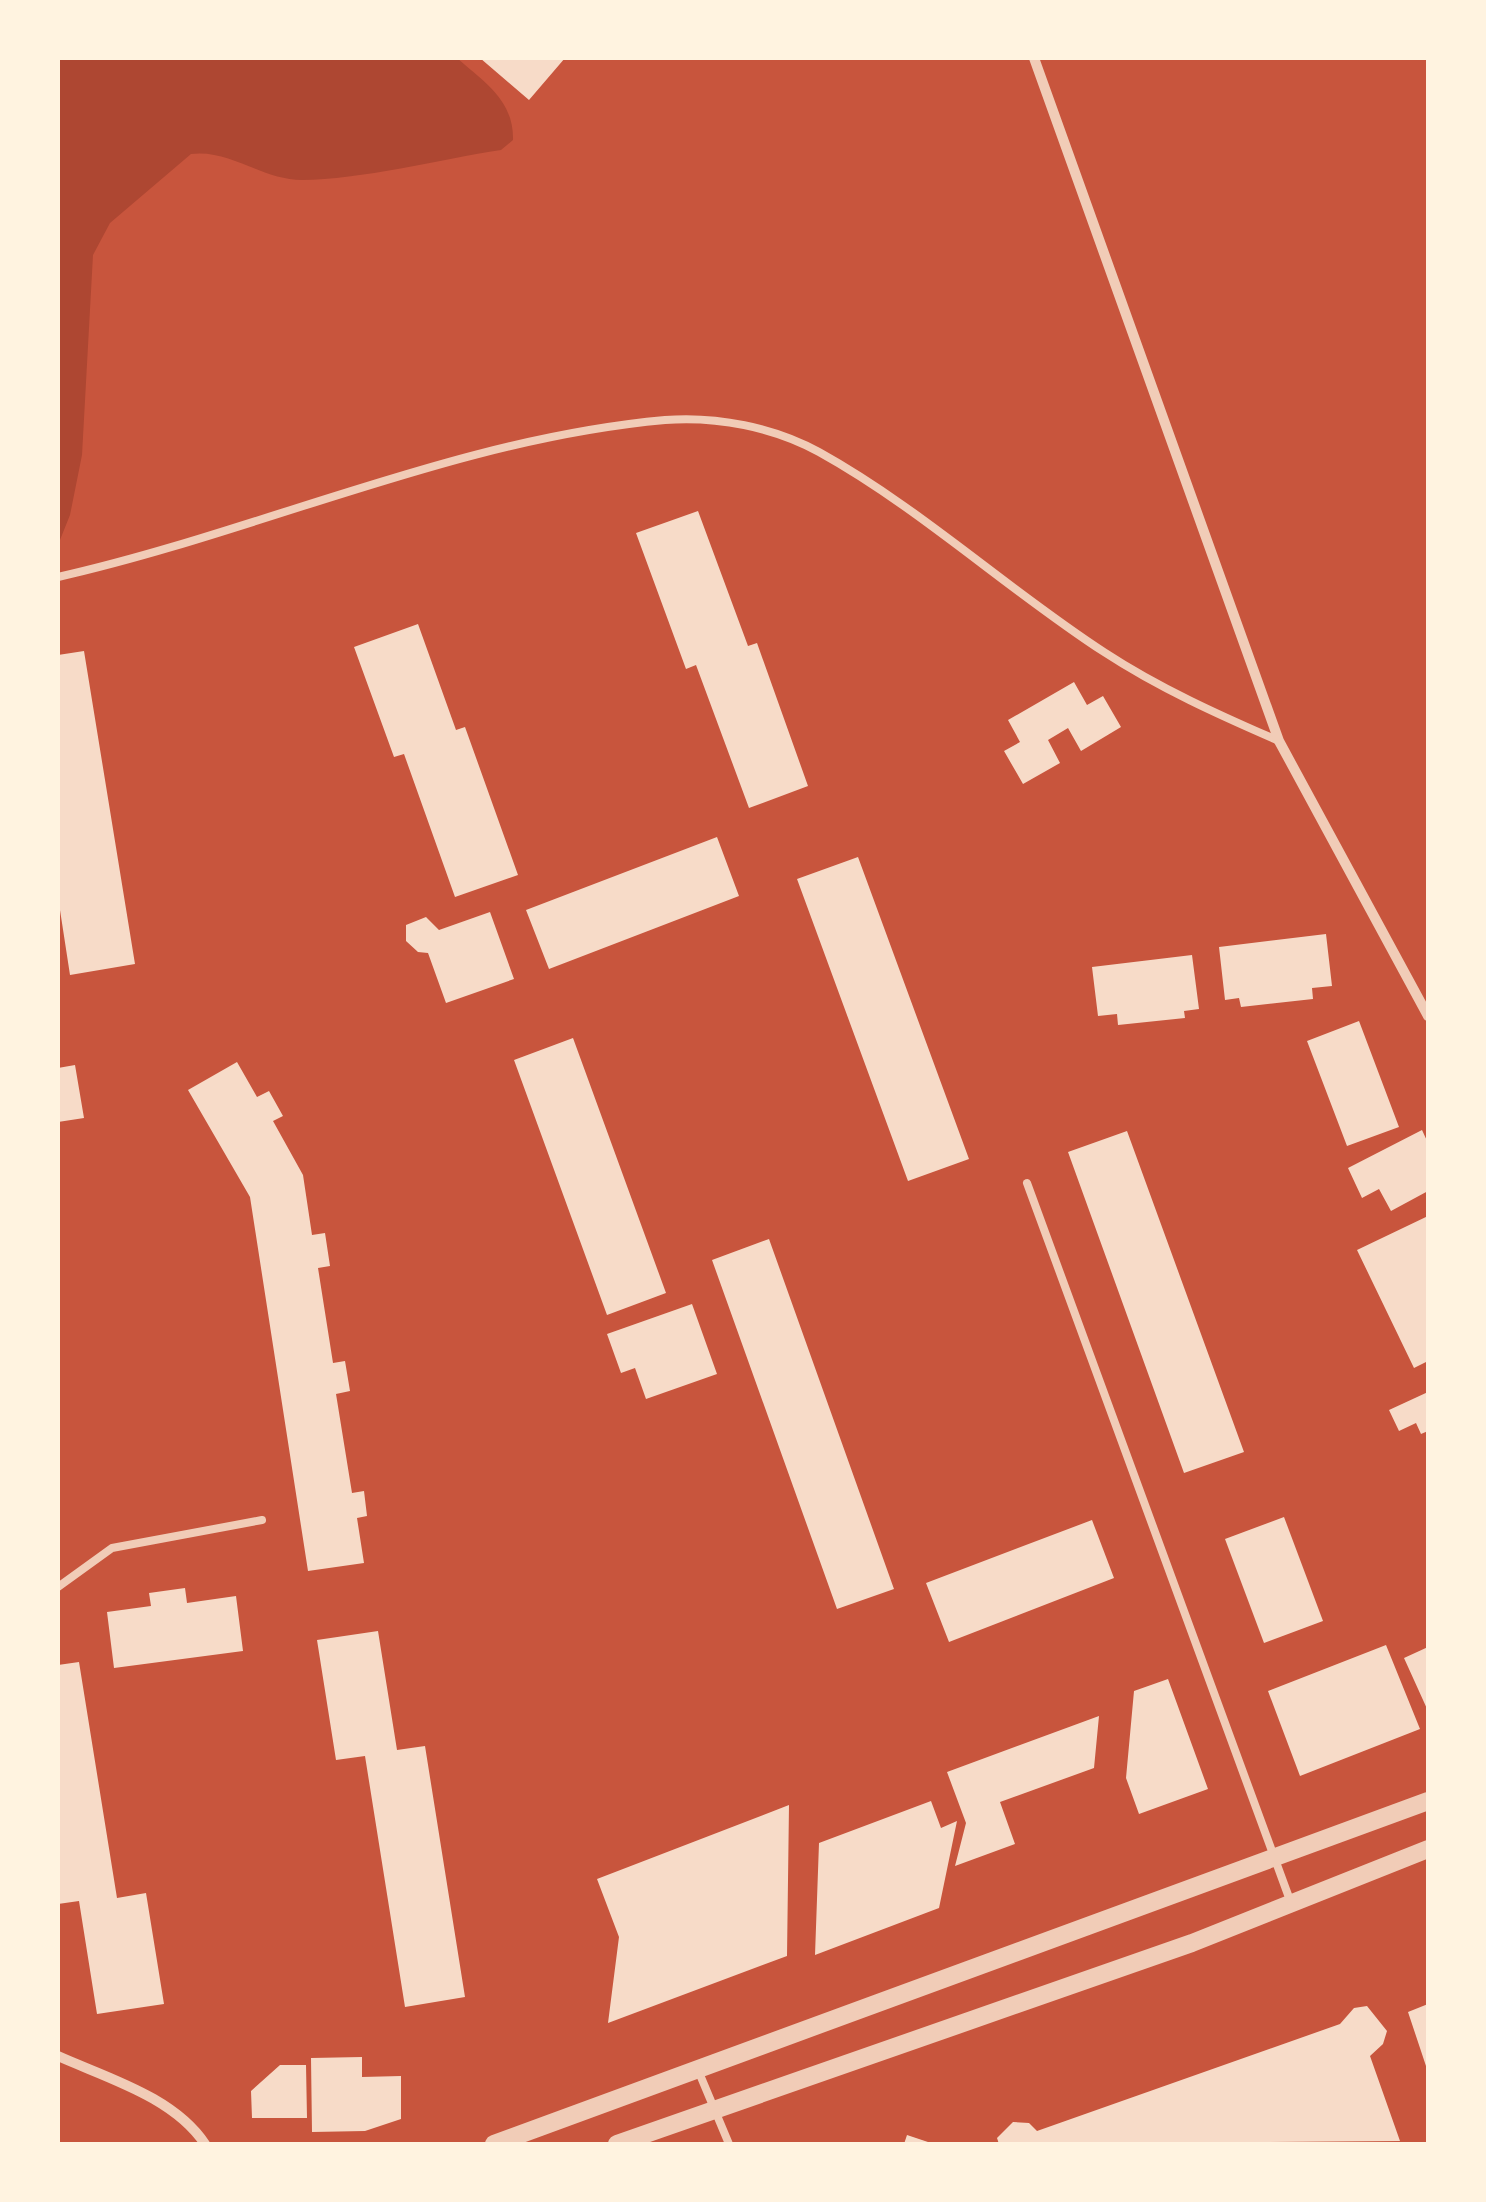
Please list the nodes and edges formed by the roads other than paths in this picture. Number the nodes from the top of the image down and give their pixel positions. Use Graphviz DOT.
graph roads {
  1 [pos="1034,58"];
  2 [pos="58,577"];
  3 [pos="1279,741"];
  4 [pos="1428,1016"];
  5 [pos="1028,1183"];
  6 [pos="262,1520"];
  7 [pos="58,1588"];
  8 [pos="1428,1801"];
  9 [pos="1428,1848"];
  10 [pos="1276,1859"];
  11 [pos="1291,1903"];
  12 [pos="58,2056"];
  13 [pos="698,2070"];
  14 [pos="713,2110"];
  15 [pos="205,2144"];
  16 [pos="494,2144"];
  17 [pos="618,2144"];
  18 [pos="729,2144"];
  1 -- 3 [label="street"];
  2 -- 3 [label="lane"];
  3 -- 4 [label="street"];
  5 -- 10 [label="lane"];
  6 -- 7 [label="lane"];
  8 -- 10 [label="street"];
  9 -- 11 [label="street"];
  10 -- 11 [label="lane"];
  10 -- 13 [label="street"];
  11 -- 14 [label="street"];
  12 -- 15 [label="street"];
  13 -- 14 [label="lane"];
  13 -- 16 [label="street"];
  14 -- 17 [label="street"];
  14 -- 18 [label="lane"];
}
